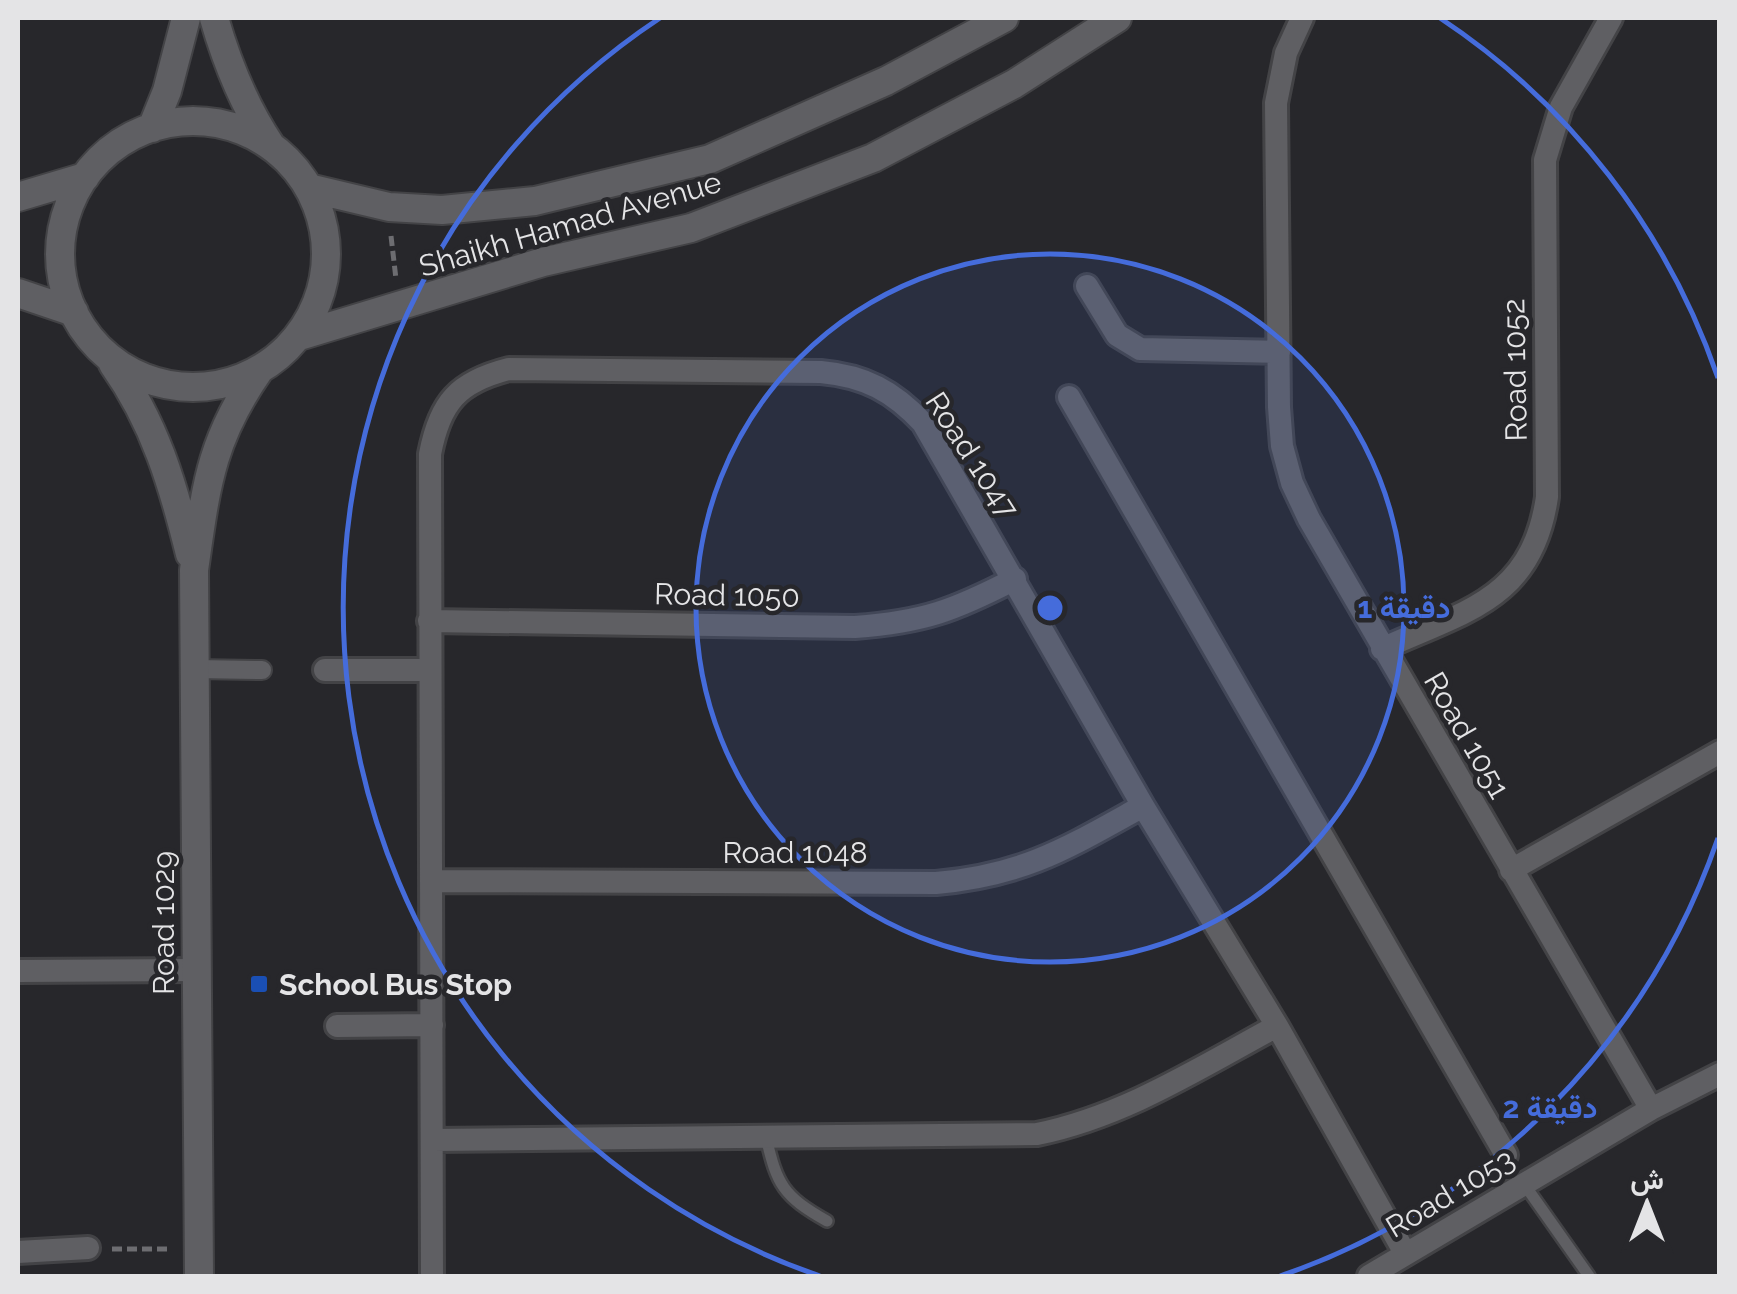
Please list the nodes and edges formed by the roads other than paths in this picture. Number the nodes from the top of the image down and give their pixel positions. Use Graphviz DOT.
graph roads {
  1 [pos="186,18"];
  2 [pos="214,18"];
  3 [pos="1004,18"];
  4 [pos="1117,18"];
  5 [pos="1302,18"];
  6 [pos="1611,18"];
  7 [pos="152,128"];
  8 [pos="272,147"];
  9 [pos="84,177"];
  10 [pos="309,188"];
  11 [pos="18,197"];
  12 [pos="1088,286"];
  13 [pos="18,293"];
  14 [pos="74,312"];
  15 [pos="298,336"];
  16 [pos="1279,352"];
  17 [pos="108,356"];
  18 [pos="260,369"];
  19 [pos="1069,397"];
  20 [pos="194,570"];
  21 [pos="1015,580"];
  22 [pos="428,621"];
  23 [pos="1382,650"];
  24 [pos="195,669"];
  25 [pos="262,670"];
  26 [pos="325,670"];
  27 [pos="429,670"];
  28 [pos="1720,752"];
  29 [pos="1143,806"];
  30 [pos="1511,870"];
  31 [pos="431,880"];
  32 [pos="196,970"];
  33 [pos="18,971"];
  34 [pos="432,1024"];
  35 [pos="337,1026"];
  36 [pos="1277,1026"];
  37 [pos="1720,1074"];
  38 [pos="1651,1109"];
  39 [pos="766,1137"];
  40 [pos="432,1140"];
  41 [pos="1506,1155"];
  42 [pos="1524,1184"];
  43 [pos="826,1221"];
  44 [pos="88,1248"];
  45 [pos="18,1252"];
  46 [pos="1406,1253"];
  47 [pos="199,1263"];
  48 [pos="432,1276"];
  49 [pos="1369,1276"];
  50 [pos="1589,1276"];
  1 -- 7 [label="street"];
  2 -- 8 [label="street"];
  3 -- 10 [label="street, Shaikh Hamad Avenue"];
  4 -- 15 [label="street, Shaikh Hamad Avenue"];
  5 -- 16 [label="street, Road 1051"];
  6 -- 23 [label="street, Road 1052"];
  7 -- 8 [label="street"];
  7 -- 9 [label="street"];
  8 -- 10 [label="street"];
  9 -- 11 [label="street"];
  9 -- 14 [label="street"];
  10 -- 15 [label="street"];
  12 -- 16 [label="street"];
  13 -- 14 [label="street"];
  14 -- 17 [label="street"];
  15 -- 18 [label="street"];
  16 -- 23 [label="street, Road 1051"];
  17 -- 18 [label="street"];
  17 -- 20 [label="street, Road 1029"];
  18 -- 20 [label="street, Road 1029"];
  19 -- 41 [label="street"];
  20 -- 24 [label="street, Road 1029"];
  21 -- 22 [label="street, Road 1050"];
  21 -- 22 [label="street, Road 1047"];
  21 -- 29 [label="street, Road 1047"];
  22 -- 27 [label="street, Road 1047"];
  23 -- 30 [label="street, Road 1051"];
  24 -- 25 [label="street"];
  24 -- 32 [label="street, Road 1029"];
  26 -- 27 [label="street"];
  27 -- 31 [label="street, Road 1047"];
  28 -- 30 [label="street"];
  29 -- 31 [label="street, Road 1048"];
  29 -- 36 [label="street, Road 1047"];
  30 -- 38 [label="street, Road 1051"];
  31 -- 34 [label="street, Road 1047"];
  32 -- 33 [label="street"];
  32 -- 47 [label="street, Road 1029"];
  34 -- 35 [label="street"];
  34 -- 40 [label="street, Road 1047"];
  36 -- 39 [label="street"];
  36 -- 46 [label="street, Road 1047"];
  37 -- 38 [label="street, Road 1053"];
  38 -- 42 [label="street, Road 1053"];
  39 -- 40 [label="street"];
  39 -- 43 [label="lane"];
  40 -- 48 [label="street, Road 1047"];
  42 -- 46 [label="street, Road 1053"];
  42 -- 50 [label="lane"];
  44 -- 45 [label="street"];
  46 -- 49 [label="street, Road 1053"];
}
